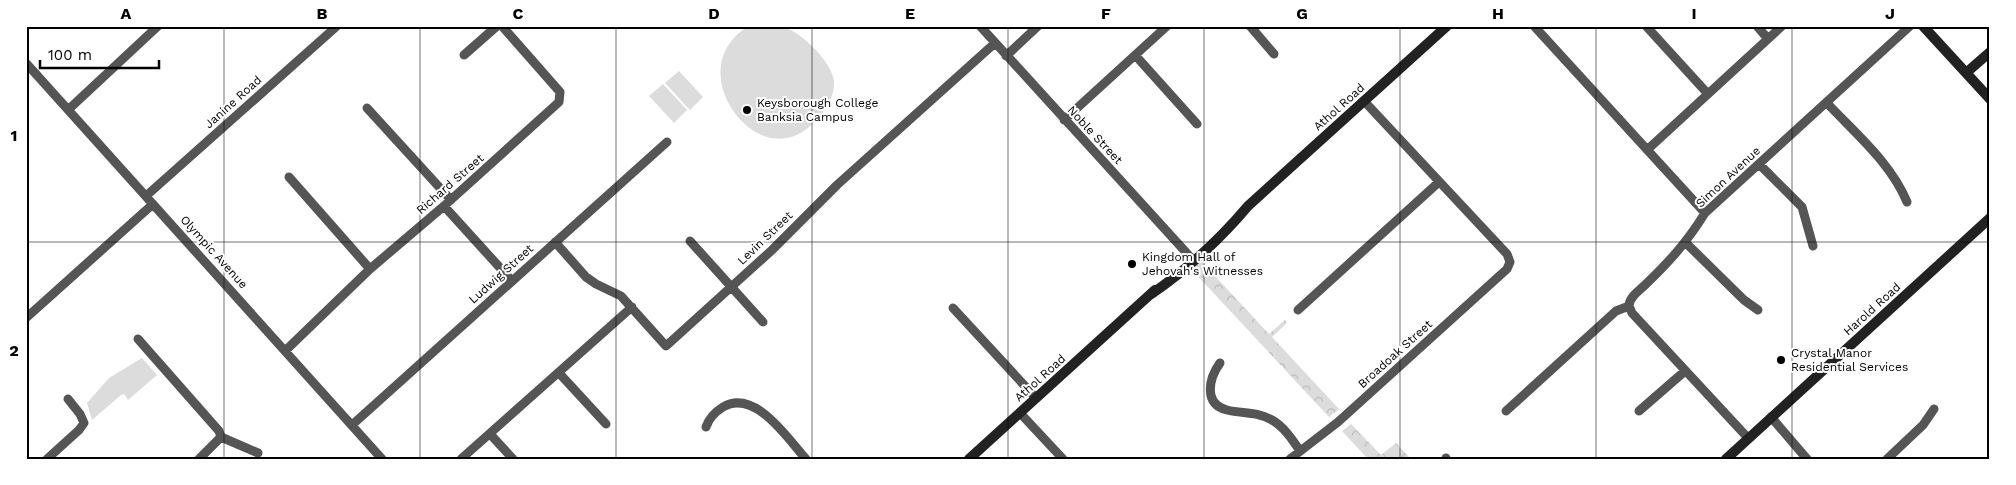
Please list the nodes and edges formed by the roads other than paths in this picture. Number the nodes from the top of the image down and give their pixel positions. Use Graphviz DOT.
graph roads {
  1 [pos="158,26"];
  2 [pos="337,26"];
  3 [pos="497,26"];
  4 [pos="502,26"];
  5 [pos="980,26"];
  6 [pos="1038,26"];
  7 [pos="1167,26"];
  8 [pos="1250,26"];
  9 [pos="1447,26"];
  10 [pos="1534,26"];
  11 [pos="1646,26"];
  12 [pos="1756,26"];
  13 [pos="1782,26"];
  14 [pos="1910,26"];
  15 [pos="1923,26"];
  16 [pos="1768,39"];
  17 [pos="995,43"];
  18 [pos="1990,52"];
  19 [pos="1274,54"];
  20 [pos="464,55"];
  21 [pos="1135,55"];
  22 [pos="1006,56"];
  23 [pos="26,63"];
  24 [pos="1966,73"];
  25 [pos="1708,94"];
  26 [pos="1990,99"];
  27 [pos="1364,101"];
  28 [pos="1827,103"];
  29 [pos="368,108"];
  30 [pos="69,109"];
  31 [pos="1064,120"];
  32 [pos="1197,124"];
  33 [pos="667,142"];
  34 [pos="1647,150"];
  35 [pos="1759,164"];
  36 [pos="289,177"];
  37 [pos="1439,182"];
  38 [pos="146,196"];
  39 [pos="1907,202"];
  40 [pos="447,203"];
  41 [pos="153,204"];
  42 [pos="1705,213"];
  43 [pos="1990,218"];
  44 [pos="555,242"];
  45 [pos="690,242"];
  46 [pos="1686,243"];
  47 [pos="1813,246"];
  48 [pos="1191,258"];
  49 [pos="370,270"];
  50 [pos="512,281"];
  51 [pos="732,286"];
  52 [pos="1629,306"];
  53 [pos="632,307"];
  54 [pos="953,308"];
  55 [pos="1298,310"];
  56 [pos="1758,310"];
  57 [pos="26,318"];
  58 [pos="763,322"];
  59 [pos="138,339"];
  60 [pos="285,351"];
  61 [pos="1220,362"];
  62 [pos="1685,370"];
  63 [pos="559,373"];
  64 [pos="1036,398"];
  65 [pos="68,399"];
  66 [pos="1934,409"];
  67 [pos="1506,411"];
  68 [pos="1639,411"];
  69 [pos="1020,413"];
  70 [pos="1772,417"];
  71 [pos="606,424"];
  72 [pos="352,425"];
  73 [pos="706,427"];
  74 [pos="490,434"];
  75 [pos="221,437"];
  76 [pos="1748,438"];
  77 [pos="1300,451"];
  78 [pos="258,452"];
  79 [pos="381,458"];
  80 [pos="47,459"];
  81 [pos="199,459"];
  82 [pos="461,459"];
  83 [pos="513,459"];
  84 [pos="806,459"];
  85 [pos="969,459"];
  86 [pos="1063,459"];
  87 [pos="1290,459"];
  88 [pos="1726,459"];
  89 [pos="1807,459"];
  90 [pos="1887,459"];
  1 -- 30 [label="street"];
  2 -- 38 [label="street, Janine Road"];
  3 -- 20 [label="street"];
  4 -- 40 [label="street, Richard Street"];
  5 -- 17 [label="street, Noble Street"];
  6 -- 22 [label="street"];
  7 -- 21 [label="street"];
  8 -- 19 [label="street"];
  9 -- 27 [label="main road, Athol Road"];
  10 -- 34 [label="street"];
  11 -- 25 [label="street"];
  12 -- 16 [label="street"];
  13 -- 16 [label="street"];
  14 -- 28 [label="street, Simon Avenue"];
  15 -- 24 [label="main road"];
  16 -- 25 [label="street"];
  17 -- 22 [label="street, Noble Street"];
  17 -- 51 [label="street, Levin Street"];
  18 -- 24 [label="main road"];
  21 -- 31 [label="street"];
  21 -- 32 [label="street"];
  22 -- 31 [label="street, Noble Street"];
  23 -- 30 [label="street, Olympic Avenue"];
  24 -- 26 [label="main road"];
  25 -- 34 [label="street"];
  27 -- 37 [label="street"];
  27 -- 48 [label="main road, Athol Road"];
  28 -- 35 [label="street, Simon Avenue"];
  28 -- 39 [label="street"];
  29 -- 40 [label="street"];
  30 -- 38 [label="street, Olympic Avenue"];
  31 -- 48 [label="street, Noble Street"];
  33 -- 44 [label="street, Ludwig Street"];
  34 -- 42 [label="street"];
  35 -- 42 [label="street, Simon Avenue"];
  35 -- 47 [label="street"];
  36 -- 49 [label="street"];
  37 -- 55 [label="street"];
  37 -- 77 [label="street, Broadoak Street"];
  38 -- 41 [label="street, Olympic Avenue"];
  40 -- 49 [label="street, Richard Street"];
  40 -- 50 [label="street"];
  41 -- 57 [label="street"];
  41 -- 60 [label="street, Olympic Avenue"];
  42 -- 46 [label="street, Simon Avenue"];
  43 -- 70 [label="main road, Harold Road"];
  44 -- 50 [label="street, Ludwig Street"];
  44 -- 53 [label="street, Levin Street"];
  45 -- 51 [label="street"];
  46 -- 52 [label="street, Simon Avenue"];
  46 -- 56 [label="street"];
  48 -- 64 [label="main road, Athol Road"];
  49 -- 60 [label="street, Richard Street"];
  50 -- 72 [label="street, Ludwig Street"];
  51 -- 53 [label="street, Levin Street"];
  51 -- 58 [label="street"];
  52 -- 62 [label="street"];
  52 -- 67 [label="street, Simon Avenue"];
  53 -- 63 [label="street"];
  54 -- 64 [label="street"];
  59 -- 75 [label="street"];
  60 -- 72 [label="street, Olympic Avenue"];
  61 -- 77 [label="street"];
  62 -- 68 [label="street"];
  62 -- 76 [label="street"];
  63 -- 71 [label="street"];
  63 -- 74 [label="street"];
  64 -- 69 [label="main road, Athol Road"];
  65 -- 80 [label="street"];
  66 -- 90 [label="street"];
  69 -- 85 [label="main road, Athol Road"];
  69 -- 86 [label="street"];
  70 -- 76 [label="main road, Harold Road"];
  70 -- 89 [label="street"];
  72 -- 79 [label="street, Olympic Avenue"];
  73 -- 84 [label="street"];
  74 -- 82 [label="street"];
  74 -- 83 [label="street"];
  75 -- 78 [label="street"];
  75 -- 81 [label="street"];
  76 -- 88 [label="main road, Harold Road"];
  77 -- 87 [label="street, Broadoak Street"];
}
